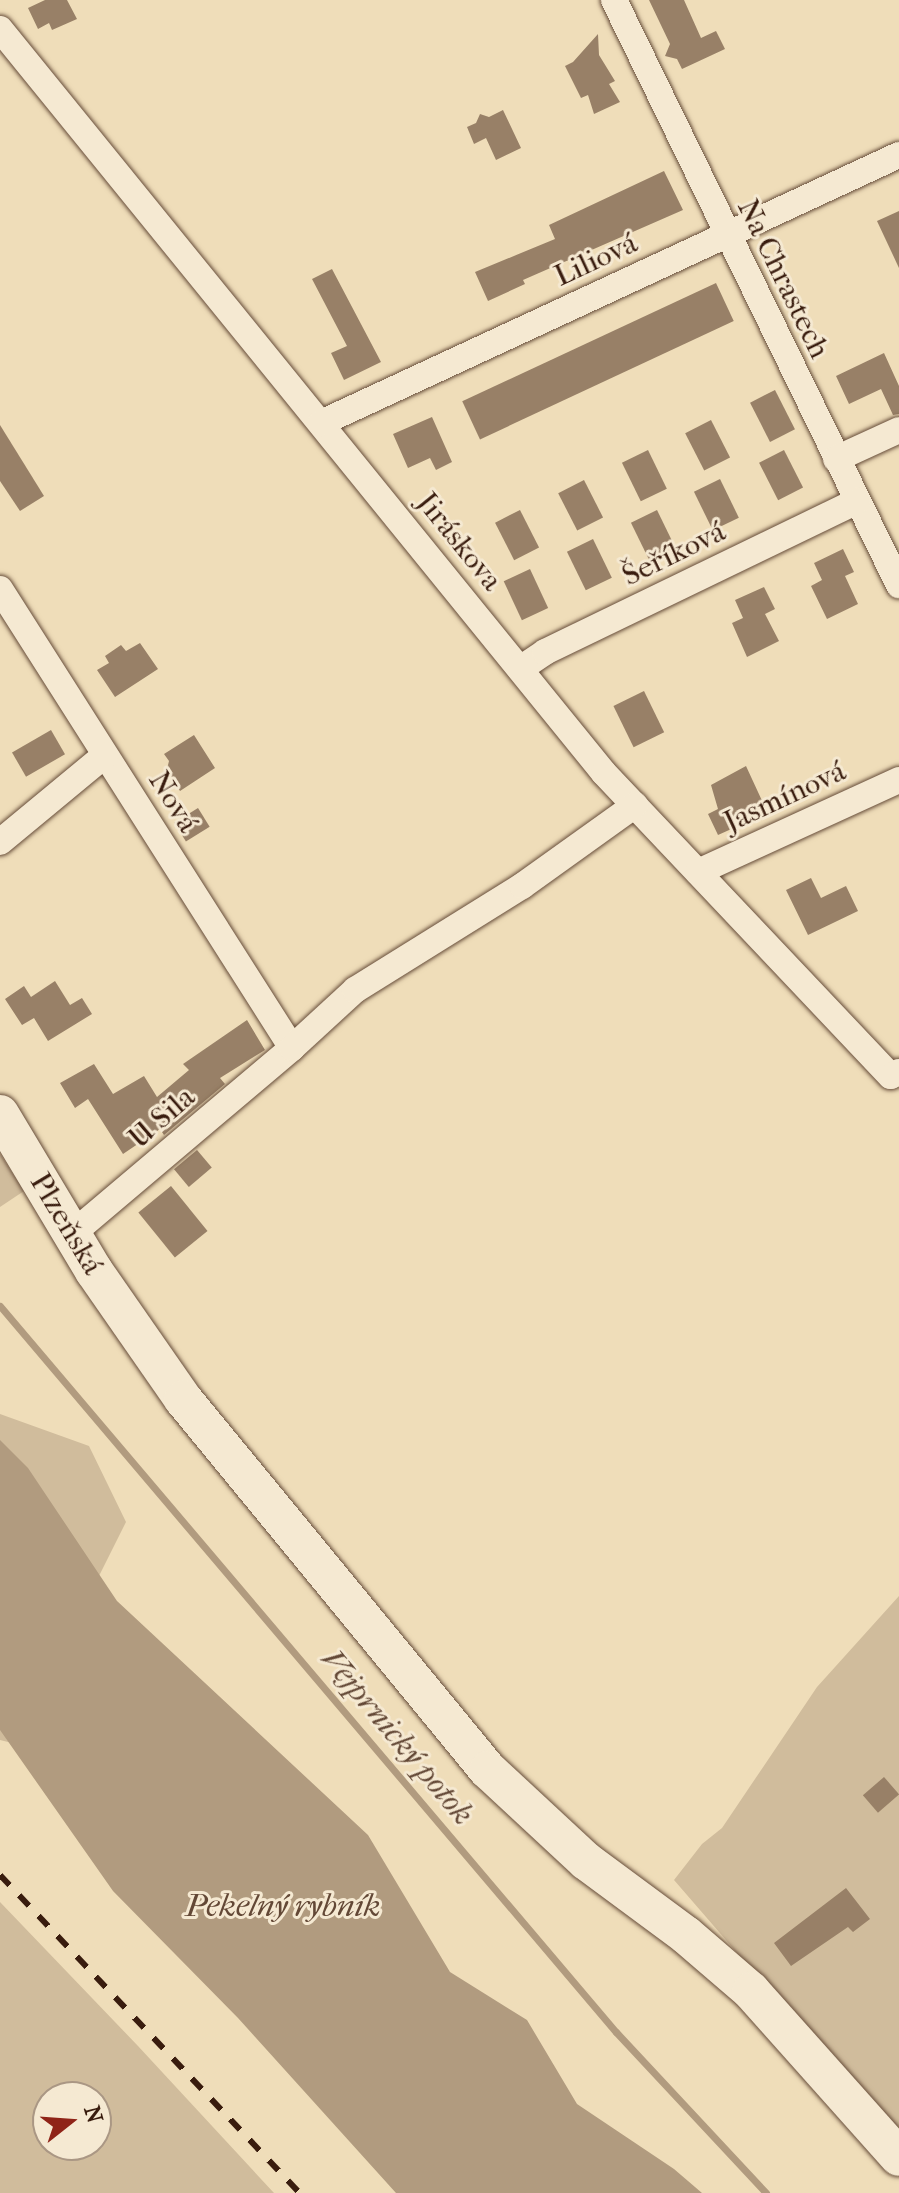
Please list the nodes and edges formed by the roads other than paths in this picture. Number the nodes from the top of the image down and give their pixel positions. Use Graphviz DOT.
graph roads {
  1 [pos="614,0"];
  2 [pos="0,29"];
  3 [pos="899,155"];
  4 [pos="726,235"];
  5 [pos="321,423"];
  6 [pos="899,430"];
  7 [pos="836,459"];
  8 [pos="857,501"];
  9 [pos="899,585"];
  10 [pos="0,589"];
  11 [pos="520,669"];
  12 [pos="105,755"];
  13 [pos="899,780"];
  14 [pos="635,805"];
  15 [pos="0,842"];
  16 [pos="698,872"];
  17 [pos="292,1048"];
  18 [pos="895,1074"];
  19 [pos="0,1114"];
  20 [pos="72,1234"];
  21 [pos="899,2157"];
  1 -- 4 [label="street, Na Chrastech"];
  2 -- 5 [label="street, Jiráskova"];
  3 -- 4 [label="street, Liliová"];
  4 -- 5 [label="street, Liliová"];
  4 -- 7 [label="street, Na Chrastech"];
  5 -- 11 [label="street, Jiráskova"];
  6 -- 7 [label="street"];
  7 -- 8 [label="street, Na Chrastech"];
  8 -- 9 [label="street, Na Chrastech"];
  8 -- 11 [label="street, Šeříková"];
  10 -- 12 [label="street, Nová"];
  11 -- 14 [label="street, Jiráskova"];
  12 -- 15 [label="street"];
  12 -- 17 [label="street, Nová"];
  13 -- 16 [label="street, Jasmínová"];
  14 -- 16 [label="street, Jiráskova"];
  14 -- 17 [label="street, U Sila"];
  16 -- 18 [label="street, Jiráskova"];
  17 -- 20 [label="street, U Sila"];
  19 -- 20 [label="main road, Plzeňská"];
  20 -- 21 [label="main road, Plzeňská"];
}
